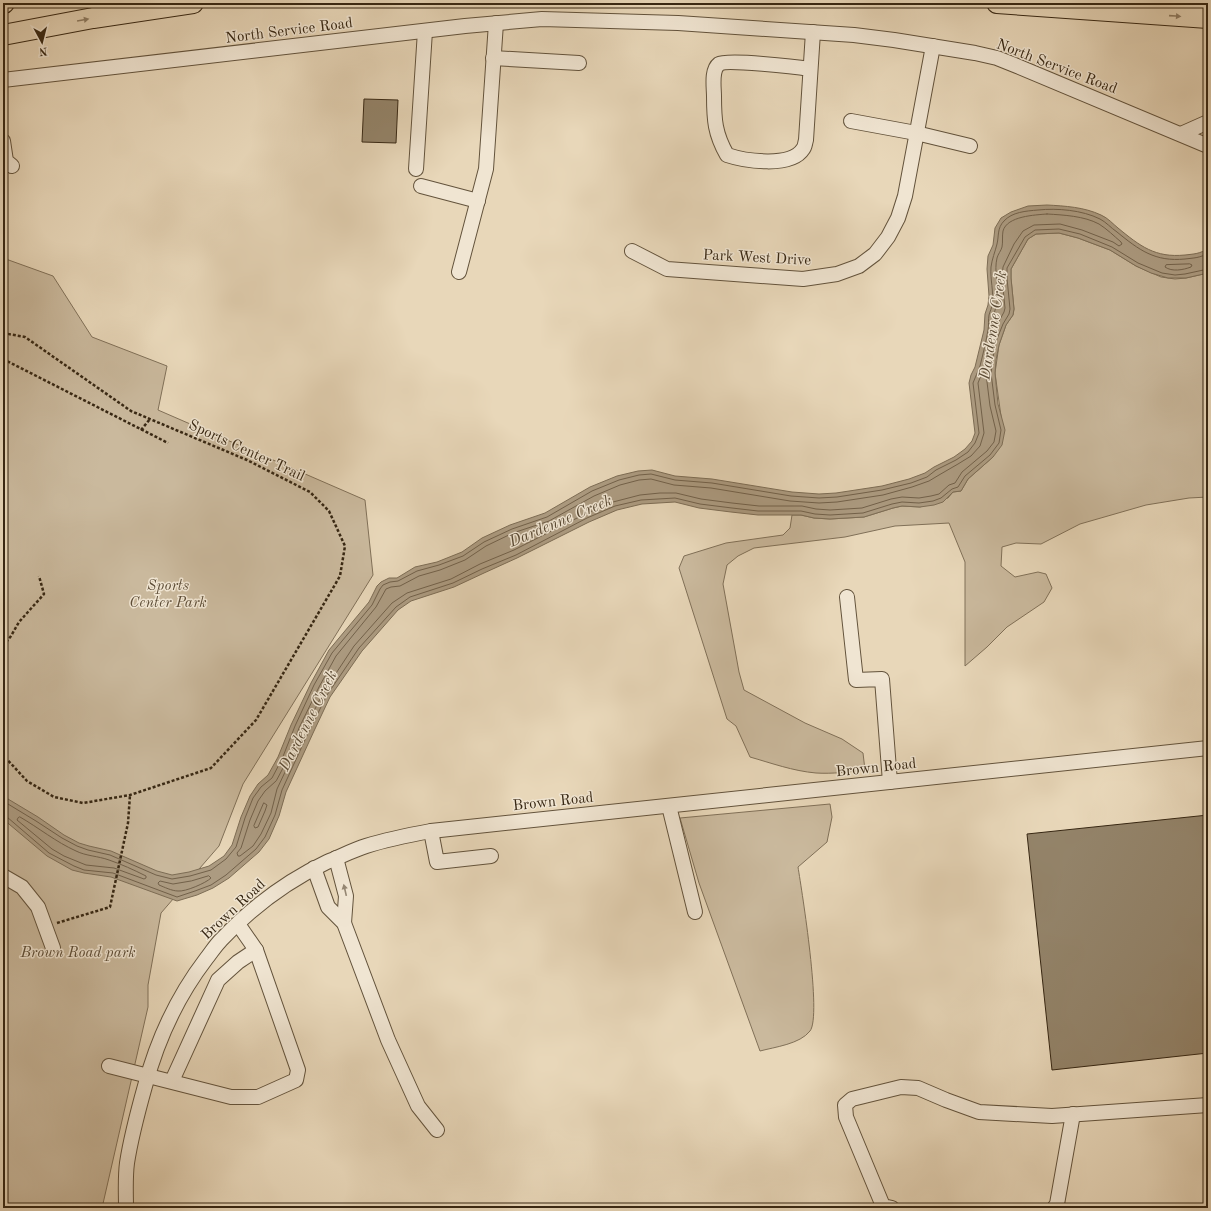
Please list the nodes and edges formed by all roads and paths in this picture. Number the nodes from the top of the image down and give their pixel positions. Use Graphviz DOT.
graph roads {
  1 [pos="193,3"];
  2 [pos="997,3"];
  3 [pos="1208,18"];
  4 [pos="496,23"];
  5 [pos="425,31"];
  6 [pos="812,32"];
  7 [pos="3,35"];
  8 [pos="933,46"];
  9 [pos="493,58"];
  10 [pos="579,63"];
  11 [pos="810,69"];
  12 [pos="3,80"];
  13 [pos="851,121"];
  14 [pos="1208,122"];
  15 [pos="916,133"];
  16 [pos="1181,134"];
  17 [pos="3,141"];
  18 [pos="970,146"];
  19 [pos="1208,146"];
  20 [pos="12,166"];
  21 [pos="416,169"];
  22 [pos="421,186"];
  23 [pos="478,201"];
  24 [pos="632,251"];
  25 [pos="459,272"];
  26 [pos="3,333"];
  27 [pos="3,359"];
  28 [pos="150,419"];
  29 [pos="141,430"];
  30 [pos="168,443"];
  31 [pos="39,576"];
  32 [pos="847,597"];
  33 [pos="3,646"];
  34 [pos="1208,748"];
  35 [pos="3,755"];
  36 [pos="890,782"];
  37 [pos="130,795"];
  38 [pos="669,806"];
  39 [pos="431,831"];
  40 [pos="491,856"];
  41 [pos="336,858"];
  42 [pos="314,868"];
  43 [pos="3,876"];
  44 [pos="695,912"];
  45 [pos="344,923"];
  46 [pos="238,924"];
  47 [pos="45,927"];
  48 [pos="53,948"];
  49 [pos="256,950"];
  50 [pos="109,1066"];
  51 [pos="148,1075"];
  52 [pos="172,1081"];
  53 [pos="1208,1105"];
  54 [pos="1073,1114"];
  55 [pos="437,1130"];
  56 [pos="126,1208"];
  57 [pos="892,1208"];
  58 [pos="1054,1208"];
  7 -- 1 [label="highway, one-way"];
  2 -- 3 [label="highway, one-way"];
  4 -- 5 [label="street, North Service Road"];
  4 -- 6 [label="street, North Service Road"];
  4 -- 9 [label="street"];
  5 -- 12 [label="street, North Service Road"];
  5 -- 21 [label="street"];
  6 -- 8 [label="street, North Service Road"];
  6 -- 11 [label="street"];
  8 -- 15 [label="street, Park West Drive"];
  8 -- 16 [label="street, North Service Road"];
  9 -- 10 [label="street"];
  9 -- 23 [label="street"];
  11 -- 11 [label="street"];
  13 -- 15 [label="street"];
  14 -- 16 [label="street"];
  15 -- 18 [label="street"];
  15 -- 24 [label="street, Park West Drive"];
  16 -- 19 [label="street, North Service Road"];
  17 -- 20 [label="street"];
  22 -- 23 [label="street"];
  23 -- 25 [label="street"];
  26 -- 28 [label="path, Sports Center Trail"];
  27 -- 29 [label="path"];
  28 -- 29 [label="path"];
  28 -- 37 [label="path, Sports Center Trail"];
  29 -- 30 [label="path"];
  31 -- 33 [label="path"];
  32 -- 36 [label="street"];
  34 -- 36 [label="street, Brown Road"];
  35 -- 37 [label="path, Sports Center Trail"];
  36 -- 38 [label="street, Brown Road"];
  37 -- 47 [label="path"];
  38 -- 39 [label="street, Brown Road"];
  38 -- 44 [label="street"];
  39 -- 40 [label="street"];
  39 -- 41 [label="street, Brown Road"];
  41 -- 42 [label="street, Brown Road"];
  45 -- 41 [label="street, one-way"];
  42 -- 45 [label="street"];
  42 -- 46 [label="street, Brown Road"];
  43 -- 47 [label="street"];
  45 -- 55 [label="street"];
  46 -- 49 [label="street"];
  46 -- 51 [label="street, Brown Road"];
  47 -- 48 [label="street"];
  49 -- 52 [label="street"];
  49 -- 52 [label="street"];
  50 -- 51 [label="street"];
  51 -- 52 [label="street"];
  51 -- 56 [label="street, Brown Road"];
  53 -- 54 [label="street"];
  54 -- 57 [label="street"];
  54 -- 58 [label="street"];
}
